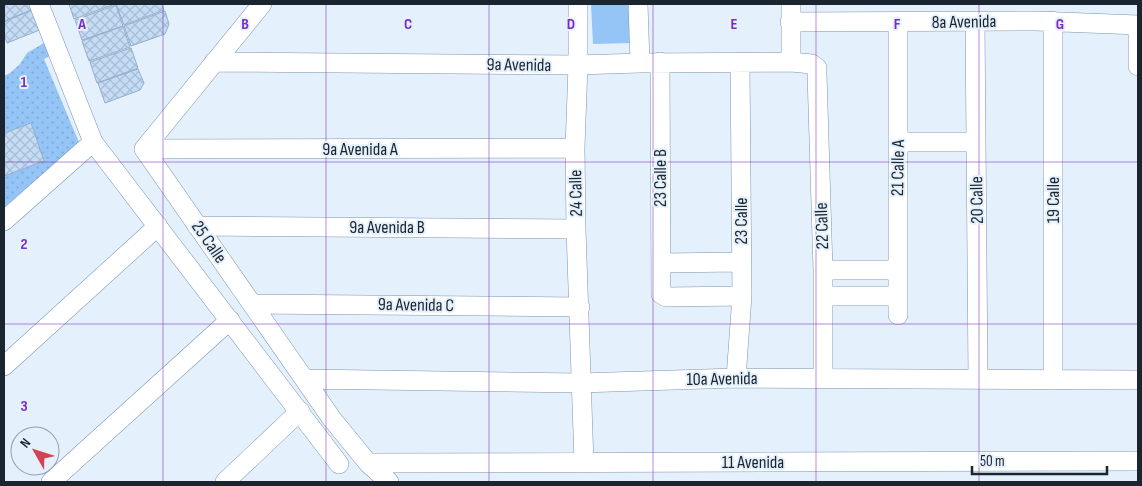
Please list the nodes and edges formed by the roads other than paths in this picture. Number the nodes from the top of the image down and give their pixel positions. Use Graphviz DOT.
graph roads {
  1 [pos="39,4"];
  2 [pos="262,4"];
  3 [pos="578,4"];
  4 [pos="638,4"];
  5 [pos="790,13"];
  6 [pos="1041,15"];
  7 [pos="886,16"];
  8 [pos="975,22"];
  9 [pos="1138,25"];
  10 [pos="214,62"];
  11 [pos="640,62"];
  12 [pos="660,62"];
  13 [pos="791,62"];
  14 [pos="740,63"];
  15 [pos="578,65"];
  16 [pos="1138,66"];
  17 [pos="817,74"];
  18 [pos="93,142"];
  19 [pos="898,142"];
  20 [pos="976,142"];
  21 [pos="575,148"];
  22 [pos="144,149"];
  23 [pos="4,221"];
  24 [pos="158,226"];
  25 [pos="197,226"];
  26 [pos="576,229"];
  27 [pos="741,262"];
  28 [pos="661,263"];
  29 [pos="823,270"];
  30 [pos="897,270"];
  31 [pos="742,296"];
  32 [pos="823,296"];
  33 [pos="252,304"];
  34 [pos="580,307"];
  35 [pos="230,320"];
  36 [pos="4,366"];
  37 [pos="736,378"];
  38 [pos="978,378"];
  39 [pos="305,379"];
  40 [pos="823,379"];
  41 [pos="1053,380"];
  42 [pos="1138,380"];
  43 [pos="580,383"];
  44 [pos="300,411"];
  45 [pos="1138,461"];
  46 [pos="584,462"];
  47 [pos="368,463"];
  48 [pos="340,464"];
  49 [pos="52,482"];
  50 [pos="225,482"];
  51 [pos="389,482"];
  1 -- 18 [label="street"];
  2 -- 10 [label="street"];
  3 -- 15 [label="street, 24 Calle"];
  4 -- 11 [label="street"];
  5 -- 7 [label="street, 8a Avenida"];
  5 -- 13 [label="street"];
  6 -- 8 [label="street, 8a Avenida"];
  6 -- 9 [label="street, 8a Avenida"];
  6 -- 41 [label="street, 19 Calle"];
  7 -- 8 [label="street, 8a Avenida"];
  7 -- 19 [label="street, 21 Calle A"];
  8 -- 20 [label="street, 20 Calle"];
  9 -- 16 [label="street"];
  10 -- 15 [label="street, 9a Avenida"];
  10 -- 22 [label="street"];
  11 -- 12 [label="street, 9a Avenida"];
  11 -- 15 [label="street, 9a Avenida"];
  12 -- 14 [label="street, 9a Avenida"];
  12 -- 28 [label="street, 23 Calle B"];
  13 -- 14 [label="street, 9a Avenida"];
  13 -- 17 [label="street, 9a Avenida"];
  14 -- 27 [label="street, 23 Calle"];
  15 -- 21 [label="street, 24 Calle"];
  17 -- 29 [label="street, 22 Calle"];
  18 -- 23 [label="street"];
  18 -- 24 [label="street"];
  19 -- 20 [label="street"];
  19 -- 30 [label="street, 21 Calle A"];
  20 -- 38 [label="street, 20 Calle"];
  21 -- 22 [label="street, 9a Avenida A"];
  21 -- 26 [label="street, 24 Calle"];
  22 -- 25 [label="street, 25 Calle"];
  24 -- 35 [label="street"];
  24 -- 36 [label="street"];
  25 -- 26 [label="street, 9a Avenida B"];
  25 -- 33 [label="street, 25 Calle"];
  26 -- 34 [label="street, 24 Calle"];
  27 -- 28 [label="street"];
  27 -- 31 [label="street, 23 Calle"];
  28 -- 31 [label="street, 23 Calle B"];
  29 -- 30 [label="street"];
  29 -- 32 [label="street, 22 Calle"];
  30 -- 32 [label="street, 21 Calle A"];
  31 -- 37 [label="street, 23 Calle"];
  32 -- 40 [label="street, 22 Calle"];
  33 -- 34 [label="street, 9a Avenida C"];
  33 -- 39 [label="street, 25 Calle"];
  34 -- 43 [label="street, 24 Calle"];
  35 -- 44 [label="street"];
  35 -- 49 [label="street"];
  37 -- 40 [label="street, 10a Avenida"];
  37 -- 43 [label="street, 10a Avenida"];
  38 -- 40 [label="street, 10a Avenida"];
  38 -- 41 [label="street, 10a Avenida"];
  39 -- 43 [label="street, 10a Avenida"];
  39 -- 47 [label="street, 25 Calle"];
  41 -- 42 [label="street, 10a Avenida"];
  43 -- 46 [label="street, 24 Calle"];
  44 -- 48 [label="street"];
  44 -- 50 [label="street"];
  45 -- 46 [label="street, 11 Avenida"];
  46 -- 47 [label="street, 11 Avenida"];
  47 -- 51 [label="street, 25 Calle"];
}
